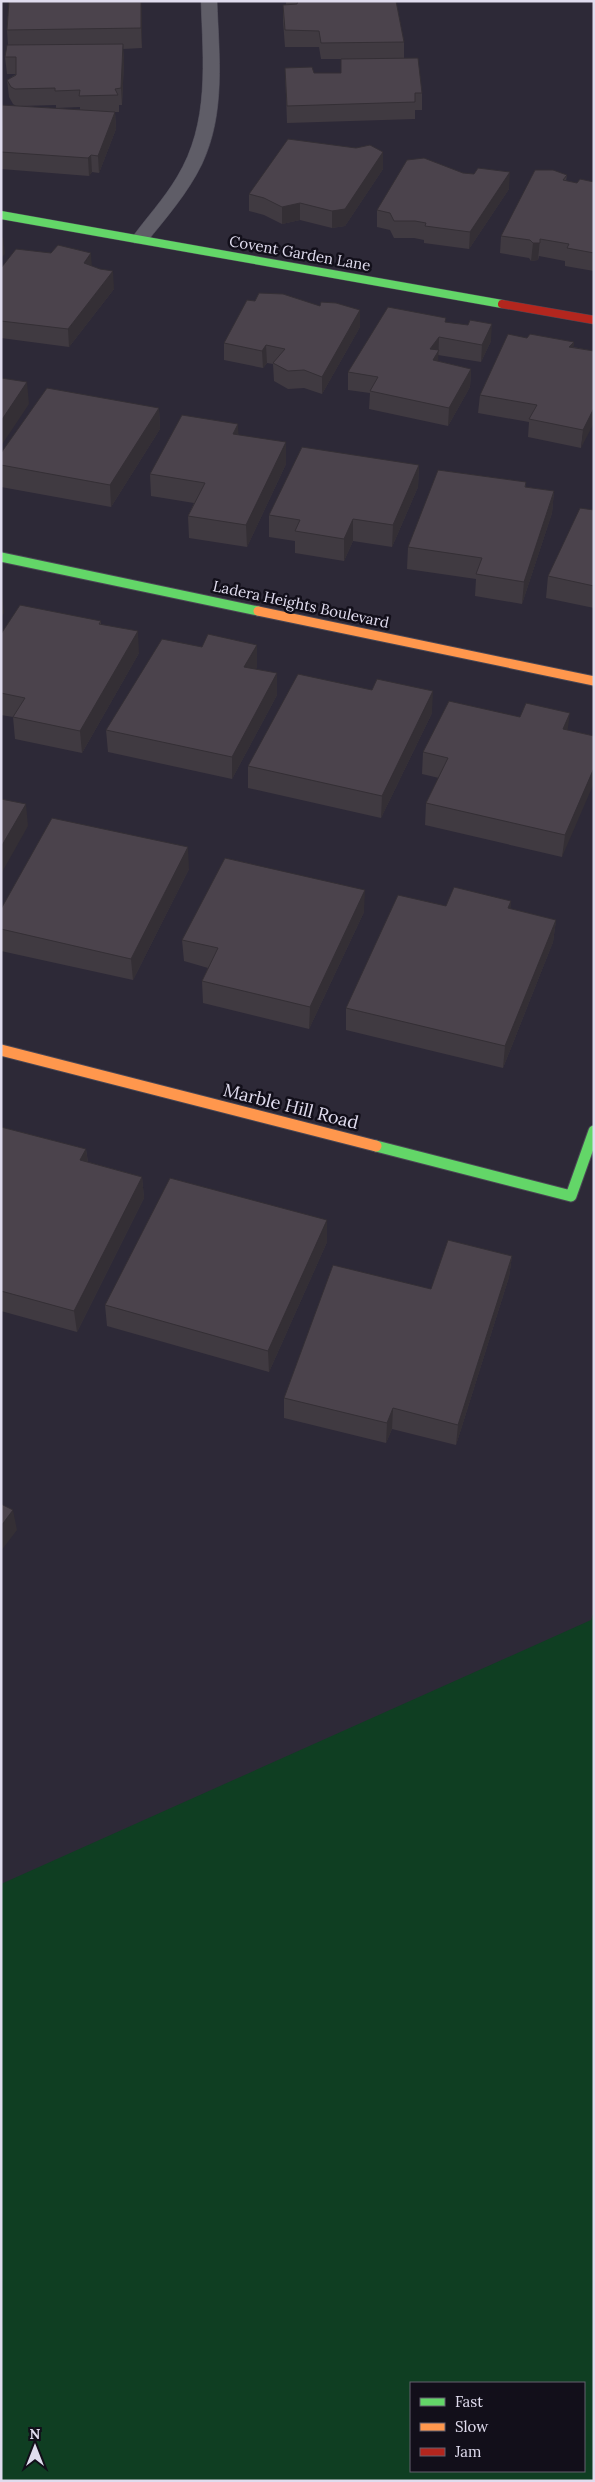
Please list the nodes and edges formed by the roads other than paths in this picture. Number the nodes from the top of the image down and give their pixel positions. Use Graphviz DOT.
graph roads {
  1 [pos="208,1"];
  2 [pos="1,215"];
  3 [pos="140,239"];
  4 [pos="594,320"];
  5 [pos="1,557"];
  6 [pos="594,681"];
  7 [pos="1,1050"];
  8 [pos="594,1131"];
  1 -- 3 [label="street"];
  2 -- 3 [label="street, Covent Garden Lane"];
  3 -- 4 [label="street, Covent Garden Lane"];
  5 -- 6 [label="street, Ladera Heights Boulevard"];
  7 -- 8 [label="street, Marble Hill Road"];
}
